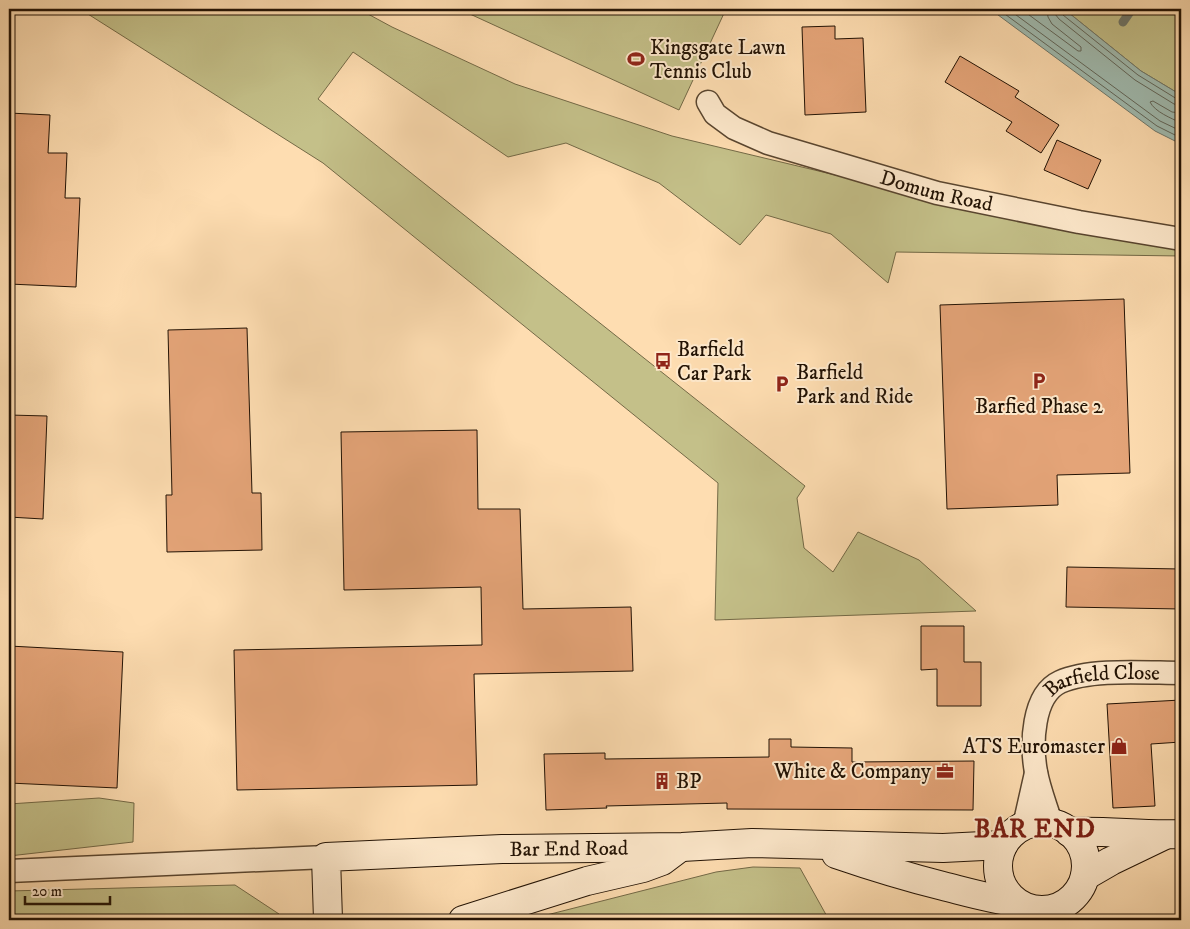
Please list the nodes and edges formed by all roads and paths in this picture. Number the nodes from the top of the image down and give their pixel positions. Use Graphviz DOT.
graph roads {
  1 [pos="708,102"];
  2 [pos="1181,240"];
  3 [pos="1181,673"];
  4 [pos="1036,771"];
  5 [pos="1024,826"];
  6 [pos="1060,827"];
  7 [pos="1173,835"];
  8 [pos="813,845"];
  9 [pos="1003,845"];
  10 [pos="682,847"];
  11 [pos="326,857"];
  12 [pos="9,871"];
  13 [pos="1085,876"];
  14 [pos="1015,902"];
  15 [pos="328,920"];
  16 [pos="463,920"];
  1 -- 2 [label="street, Domum Road"];
  3 -- 4 [label="street, Barfield Close"];
  4 -- 5 [label="street, Barfield Close"];
  4 -- 6 [label="street, Barfield Close"];
  5 -- 6 [label="main road"];
  5 -- 9 [label="main road"];
  6 -- 7 [label="main road"];
  6 -- 13 [label="main road"];
  7 -- 13 [label="main road"];
  8 -- 9 [label="main road, Bar End Road"];
  8 -- 10 [label="main road, Bar End Road"];
  8 -- 14 [label="main road, Bar End Road"];
  9 -- 14 [label="main road"];
  10 -- 11 [label="main road, Bar End Road"];
  10 -- 16 [label="main road"];
  11 -- 12 [label="street, Bar End Road"];
  11 -- 15 [label="main road"];
  13 -- 14 [label="main road"];
}
